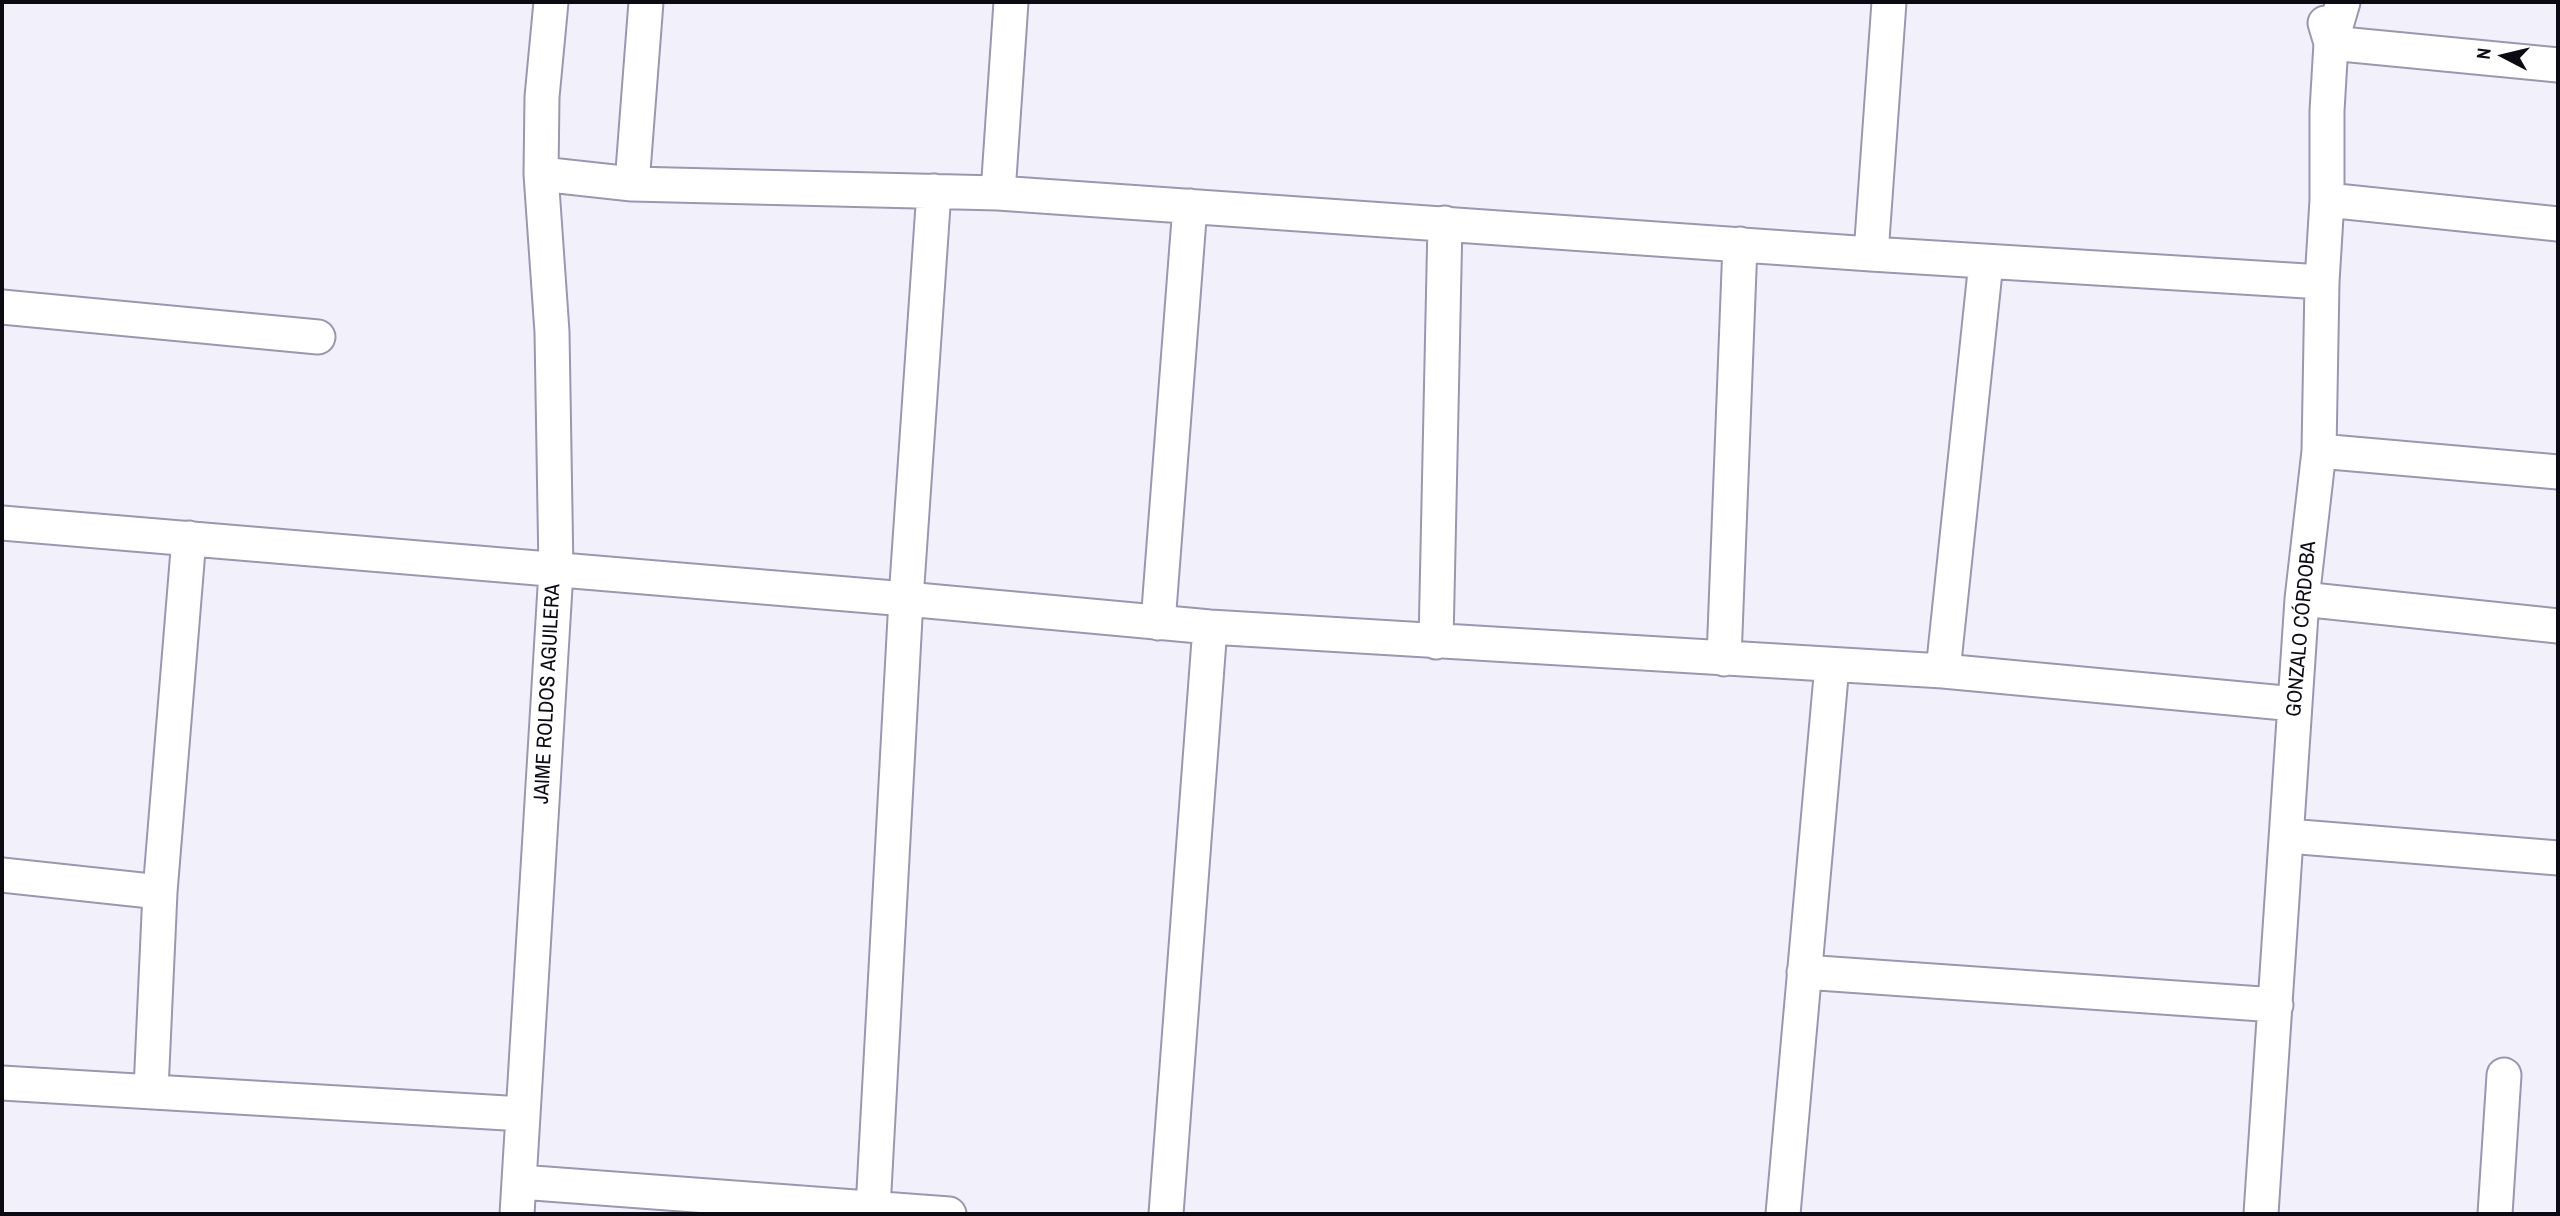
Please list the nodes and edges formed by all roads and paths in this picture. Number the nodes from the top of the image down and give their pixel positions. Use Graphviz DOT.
graph roads {
  1 [pos="551,2"];
  2 [pos="642,2"];
  3 [pos="1011,2"];
  4 [pos="1889,2"];
  5 [pos="2319,2"];
  6 [pos="2343,2"];
  7 [pos="2331,43"];
  8 [pos="2558,65"];
  9 [pos="541,174"];
  10 [pos="632,184"];
  11 [pos="934,191"];
  12 [pos="998,193"];
  13 [pos="2327,200"];
  14 [pos="1190,206"];
  15 [pos="1446,223"];
  16 [pos="2558,225"];
  17 [pos="1740,244"];
  18 [pos="1871,254"];
  19 [pos="1986,262"];
  20 [pos="2322,282"];
  21 [pos="2,307"];
  22 [pos="318,337"];
  23 [pos="2319,452"];
  24 [pos="2558,472"];
  25 [pos="2,523"];
  26 [pos="189,538"];
  27 [pos="556,571"];
  28 [pos="906,599"];
  29 [pos="2302,599"];
  30 [pos="1158,623"];
  31 [pos="2558,626"];
  32 [pos="1210,627"];
  33 [pos="1436,642"];
  34 [pos="1724,659"];
  35 [pos="1832,665"];
  36 [pos="1943,671"];
  37 [pos="2295,704"];
  38 [pos="2288,836"];
  39 [pos="2558,858"];
  40 [pos="2,875"];
  41 [pos="160,892"];
  42 [pos="1804,972"];
  43 [pos="2276,1005"];
  44 [pos="2504,1075"];
  45 [pos="2,1083"];
  46 [pos="151,1090"];
  47 [pos="523,1114"];
  48 [pos="520,1182"];
  49 [pos="873,1209"];
  50 [pos="517,1214"];
  51 [pos="950,1214"];
  52 [pos="1166,1214"];
  53 [pos="1783,1214"];
  54 [pos="2261,1214"];
  55 [pos="2495,1214"];
  1 -- 9 [label="street, JAIME ROLDOS AGUILERA"];
  2 -- 10 [label="street"];
  3 -- 12 [label="street"];
  4 -- 18 [label="street"];
  5 -- 7 [label="street, GONZALO CÓRDOBA"];
  6 -- 7 [label="street, GONZALO CÓRDOBA"];
  7 -- 8 [label="street"];
  7 -- 13 [label="street, GONZALO CÓRDOBA"];
  9 -- 10 [label="street"];
  9 -- 27 [label="street, JAIME ROLDOS AGUILERA"];
  10 -- 11 [label="street"];
  11 -- 12 [label="street"];
  11 -- 28 [label="street"];
  12 -- 14 [label="street"];
  13 -- 16 [label="street"];
  13 -- 20 [label="street, GONZALO CÓRDOBA"];
  14 -- 15 [label="street"];
  14 -- 30 [label="street"];
  15 -- 17 [label="street"];
  15 -- 33 [label="street"];
  17 -- 18 [label="street"];
  17 -- 34 [label="street"];
  18 -- 19 [label="street"];
  19 -- 20 [label="street"];
  19 -- 36 [label="street"];
  20 -- 23 [label="street, GONZALO CÓRDOBA"];
  21 -- 22 [label="street"];
  23 -- 24 [label="street"];
  23 -- 29 [label="street, GONZALO CÓRDOBA"];
  25 -- 26 [label="street"];
  26 -- 27 [label="street"];
  26 -- 41 [label="street"];
  27 -- 28 [label="street"];
  27 -- 47 [label="street, JAIME ROLDOS AGUILERA"];
  28 -- 30 [label="street"];
  28 -- 49 [label="street"];
  29 -- 31 [label="street"];
  29 -- 37 [label="street, GONZALO CÓRDOBA"];
  30 -- 32 [label="street"];
  32 -- 33 [label="street"];
  32 -- 52 [label="street"];
  33 -- 34 [label="street"];
  34 -- 35 [label="street"];
  35 -- 36 [label="street"];
  35 -- 42 [label="street"];
  36 -- 37 [label="street"];
  37 -- 38 [label="street, GONZALO CÓRDOBA"];
  38 -- 39 [label="street"];
  38 -- 43 [label="street, GONZALO CÓRDOBA"];
  40 -- 41 [label="street"];
  41 -- 46 [label="street"];
  42 -- 43 [label="street"];
  42 -- 53 [label="street"];
  43 -- 54 [label="street, GONZALO CÓRDOBA"];
  44 -- 55 [label="street"];
  45 -- 46 [label="street"];
  46 -- 47 [label="street"];
  47 -- 48 [label="street, JAIME ROLDOS AGUILERA"];
  48 -- 49 [label="street"];
  48 -- 50 [label="street, JAIME ROLDOS AGUILERA"];
  49 -- 51 [label="street"];
}
